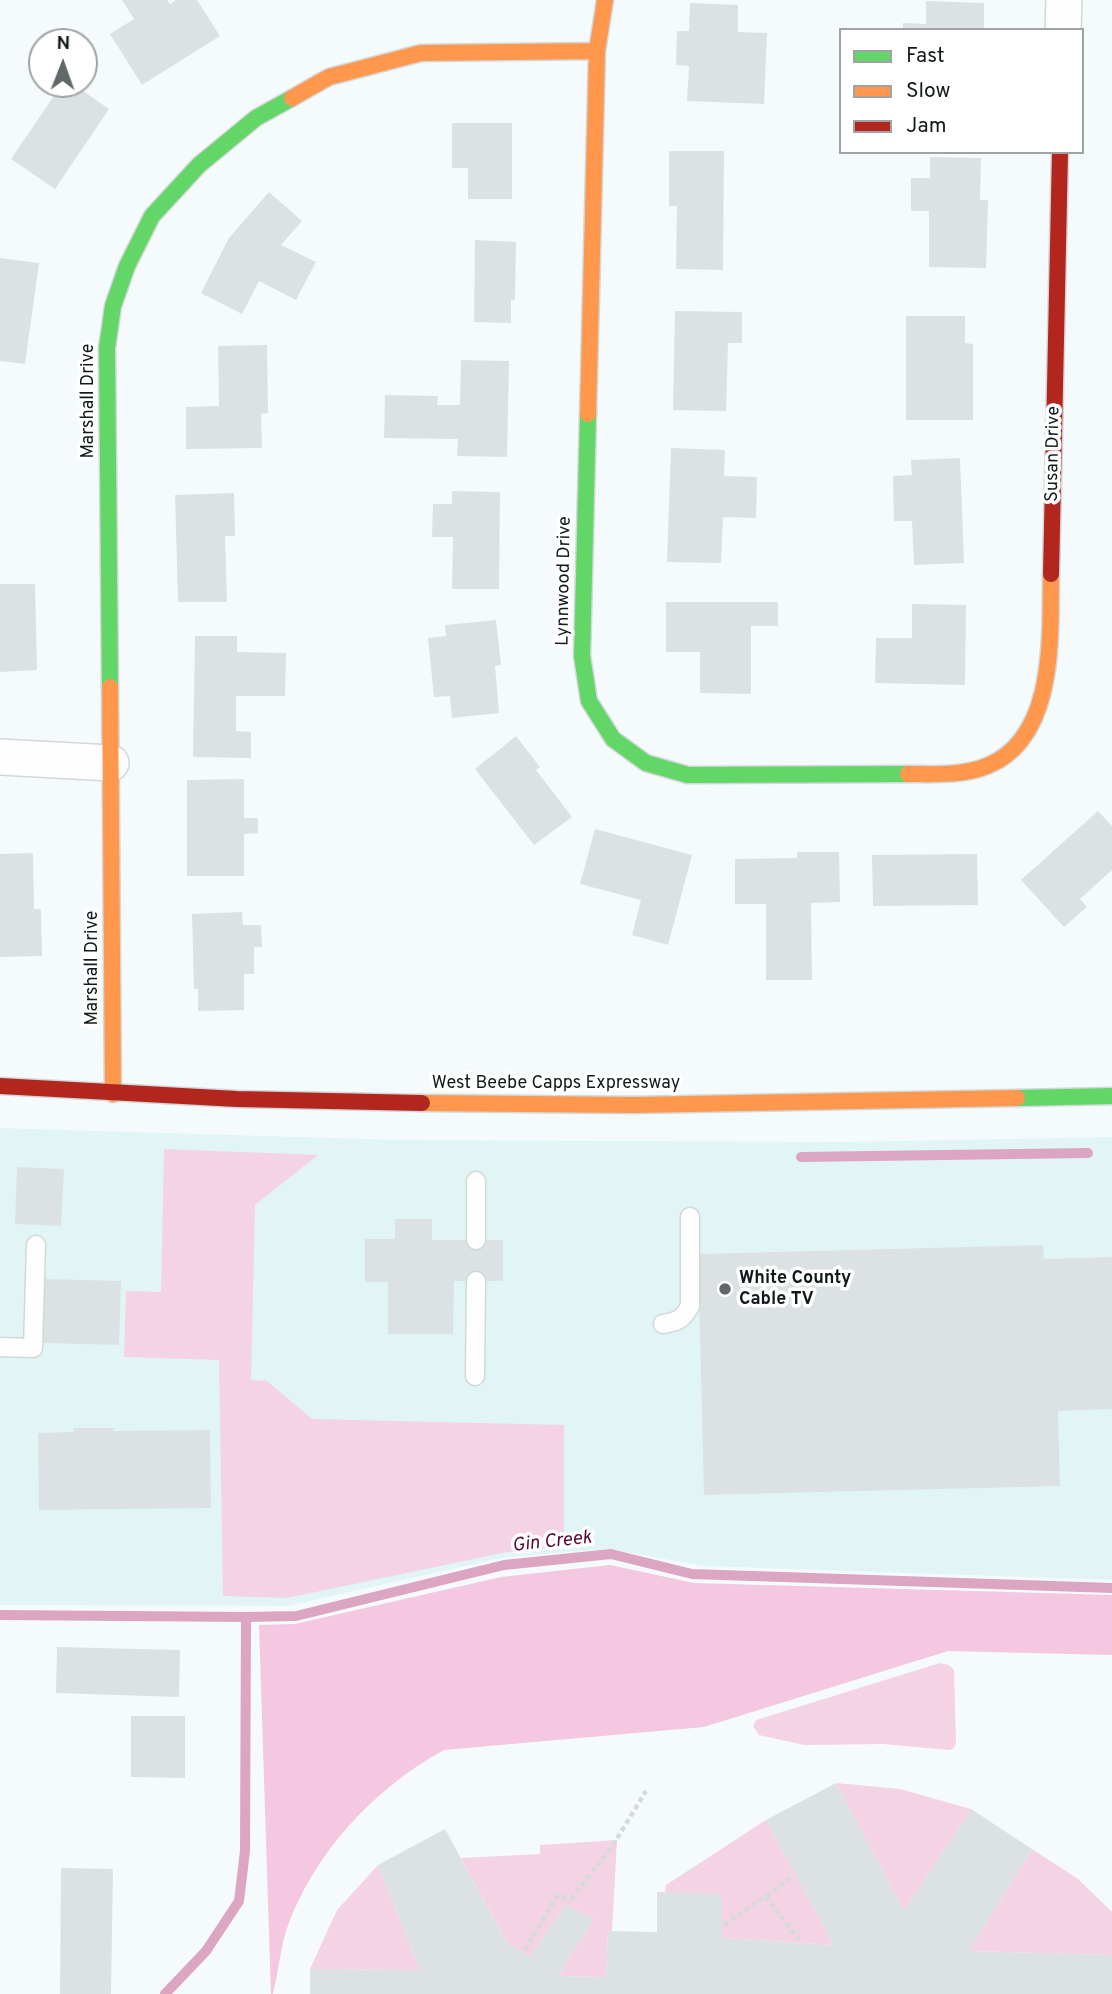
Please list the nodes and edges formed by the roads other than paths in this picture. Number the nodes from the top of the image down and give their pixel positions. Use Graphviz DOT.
graph roads {
  1 [pos="606,0"];
  2 [pos="1064,0"];
  3 [pos="1063,28"];
  4 [pos="597,51"];
  5 [pos="1060,154"];
  6 [pos="1015,748"];
  7 [pos="0,757"];
  8 [pos="111,763"];
  9 [pos="0,1086"];
  10 [pos="113,1094"];
  11 [pos="1112,1096"];
  12 [pos="476,1181"];
  13 [pos="690,1217"];
  14 [pos="476,1240"];
  15 [pos="36,1245"];
  16 [pos="476,1281"];
  17 [pos="663,1324"];
  18 [pos="0,1347"];
  19 [pos="475,1376"];
  1 -- 4 [label="street, Lynnwood Drive"];
  2 -- 3 [label="street"];
  4 -- 6 [label="street, Lynnwood Drive"];
  4 -- 8 [label="street, Marshall Drive"];
  5 -- 6 [label="street, Susan Drive"];
  7 -- 8 [label="street"];
  8 -- 10 [label="street, Marshall Drive"];
  9 -- 10 [label="street, West Beebe Capps Expressway"];
  10 -- 11 [label="street, West Beebe Capps Expressway"];
  12 -- 14 [label="lane"];
  13 -- 17 [label="lane"];
  15 -- 18 [label="lane"];
  16 -- 19 [label="lane"];
}
